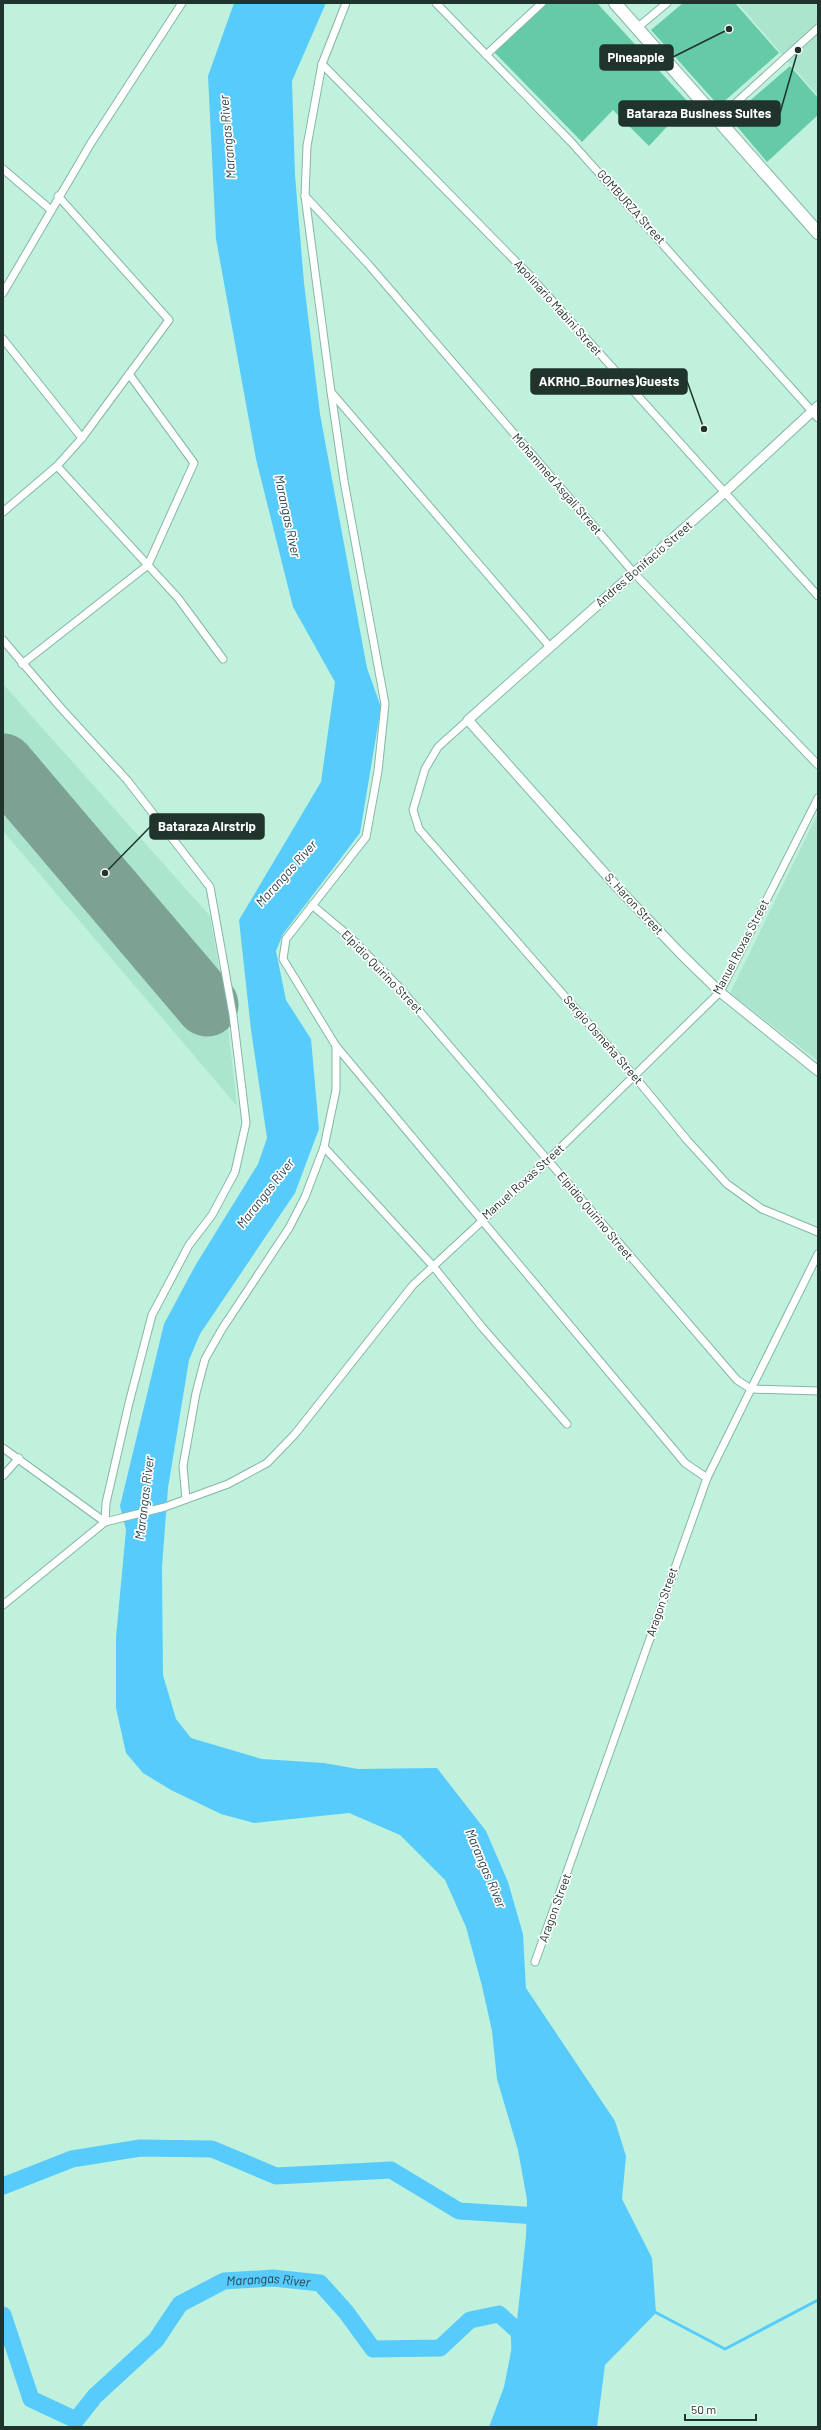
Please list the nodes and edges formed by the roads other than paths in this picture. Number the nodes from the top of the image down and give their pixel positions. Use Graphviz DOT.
graph roads {
  1 [pos="182,3"];
  2 [pos="346,3"];
  3 [pos="436,3"];
  4 [pos="542,3"];
  5 [pos="615,3"];
  6 [pos="667,3"];
  7 [pos="637,28"];
  8 [pos="818,28"];
  9 [pos="486,55"];
  10 [pos="322,64"];
  11 [pos="717,120"];
  12 [pos="3,169"];
  13 [pos="58,196"];
  14 [pos="305,196"];
  15 [pos="51,210"];
  16 [pos="818,233"];
  17 [pos="3,293"];
  18 [pos="3,340"];
  19 [pos="129,374"];
  20 [pos="331,392"];
  21 [pos="816,412"];
  22 [pos="82,438"];
  23 [pos="57,466"];
  24 [pos="725,492"];
  25 [pos="3,512"];
  26 [pos="148,565"];
  27 [pos="634,573"];
  28 [pos="818,596"];
  29 [pos="3,640"];
  30 [pos="550,647"];
  31 [pos="223,659"];
  32 [pos="22,664"];
  33 [pos="468,720"];
  34 [pos="818,765"];
  35 [pos="818,798"];
  36 [pos="312,905"];
  37 [pos="720,992"];
  38 [pos="336,1046"];
  39 [pos="818,1071"];
  40 [pos="636,1077"];
  41 [pos="324,1146"];
  42 [pos="548,1160"];
  43 [pos="483,1219"];
  44 [pos="818,1232"];
  45 [pos="818,1254"];
  46 [pos="433,1266"];
  47 [pos="751,1389"];
  48 [pos="818,1391"];
  49 [pos="568,1424"];
  50 [pos="3,1448"];
  51 [pos="19,1458"];
  52 [pos="3,1476"];
  53 [pos="707,1478"];
  54 [pos="186,1499"];
  55 [pos="105,1522"];
  56 [pos="3,1605"];
  57 [pos="536,1962"];
  1 -- 13 [label="street"];
  2 -- 10 [label="street"];
  3 -- 9 [label="street, GOMBURZA Street"];
  4 -- 9 [label="street"];
  5 -- 7 [label="main road"];
  6 -- 7 [label="street"];
  7 -- 11 [label="main road"];
  8 -- 11 [label="street"];
  9 -- 21 [label="street, GOMBURZA Street"];
  10 -- 14 [label="street"];
  10 -- 24 [label="street, Apolinario Mabini Street"];
  11 -- 16 [label="main road"];
  12 -- 15 [label="street"];
  13 -- 15 [label="street"];
  13 -- 19 [label="street"];
  14 -- 20 [label="street"];
  14 -- 27 [label="street, Mohammed Asgali Street"];
  15 -- 17 [label="street"];
  18 -- 22 [label="street"];
  19 -- 22 [label="street"];
  19 -- 26 [label="street"];
  20 -- 30 [label="street"];
  20 -- 36 [label="street"];
  21 -- 24 [label="street, Andres Bonifacio Street"];
  22 -- 23 [label="street"];
  23 -- 25 [label="street"];
  23 -- 26 [label="street"];
  24 -- 27 [label="street, Andres Bonifacio Street"];
  24 -- 28 [label="street, Apolinario Mabini Street"];
  26 -- 31 [label="street"];
  26 -- 32 [label="street"];
  27 -- 30 [label="street, Andres Bonifacio Street"];
  27 -- 34 [label="street, Mohammed Asgali Street"];
  29 -- 32 [label="street"];
  30 -- 33 [label="street, Andres Bonifacio Street"];
  32 -- 55 [label="street"];
  33 -- 37 [label="street, S. Haron Street"];
  33 -- 40 [label="street, Sergio Osmeña Street"];
  35 -- 37 [label="street, Manuel Roxas Street"];
  36 -- 38 [label="street"];
  36 -- 42 [label="street, Elpidio Quirino Street"];
  37 -- 39 [label="street, S. Haron Street"];
  37 -- 40 [label="street, Manuel Roxas Street"];
  38 -- 41 [label="street"];
  38 -- 43 [label="street"];
  40 -- 42 [label="street, Manuel Roxas Street"];
  40 -- 44 [label="street, Sergio Osmeña Street"];
  41 -- 46 [label="street"];
  41 -- 54 [label="street"];
  42 -- 43 [label="street, Manuel Roxas Street"];
  42 -- 47 [label="street, Elpidio Quirino Street"];
  43 -- 46 [label="street, Manuel Roxas Street"];
  43 -- 53 [label="street"];
  45 -- 47 [label="street, Aragon Street"];
  46 -- 49 [label="street"];
  46 -- 54 [label="street, Manuel Roxas Street"];
  47 -- 48 [label="street"];
  47 -- 53 [label="street, Aragon Street"];
  50 -- 51 [label="street"];
  51 -- 52 [label="street"];
  51 -- 55 [label="street"];
  53 -- 57 [label="street, Aragon Street"];
  54 -- 55 [label="street, Manuel Roxas Street"];
  55 -- 56 [label="street"];
}
